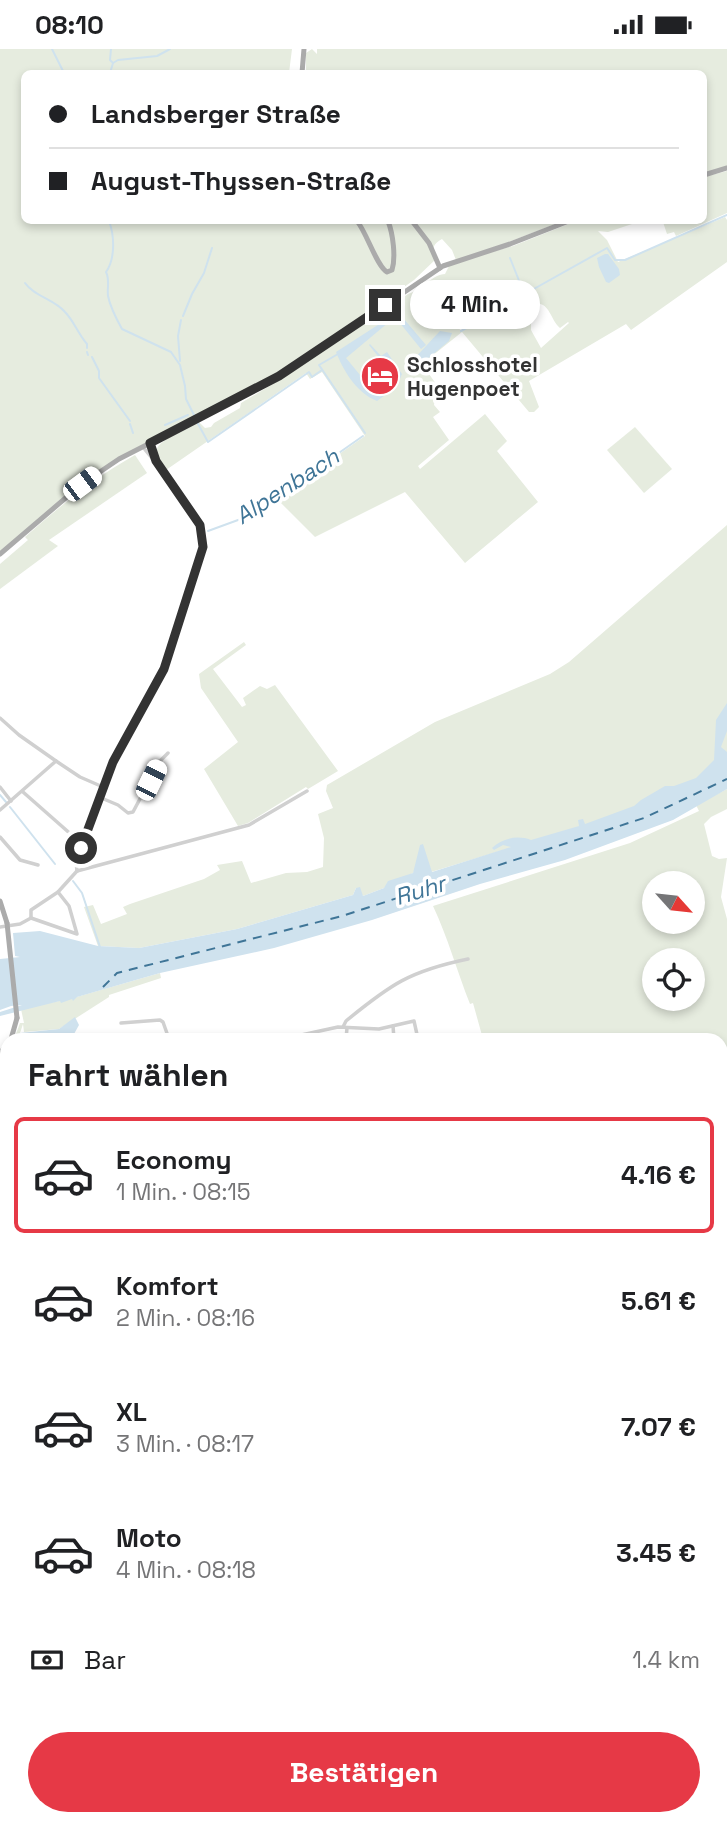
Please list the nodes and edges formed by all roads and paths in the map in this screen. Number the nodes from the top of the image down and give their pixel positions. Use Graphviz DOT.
graph roads {
  1 [pos="304,49"];
  2 [pos="302,70"];
  3 [pos="727,168"];
  4 [pos="707,174"];
  5 [pos="360,224"];
  6 [pos="389,224"];
  7 [pos="414,224"];
  8 [pos="561,224"];
  9 [pos="440,268"];
  10 [pos="150,443"];
  11 [pos="143,447"];
  12 [pos="156,461"];
  13 [pos="0,554"];
  14 [pos="0,718"];
  15 [pos="168,753"];
  16 [pos="56,761"];
  17 [pos="0,787"];
  18 [pos="103,787"];
  19 [pos="307,791"];
  20 [pos="23,792"];
  21 [pos="99,797"];
  22 [pos="9,803"];
  23 [pos="0,810"];
  24 [pos="0,837"];
  25 [pos="82,844"];
  26 [pos="38,865"];
  27 [pos="77,871"];
  28 [pos="58,892"];
  29 [pos="0,901"];
  30 [pos="31,918"];
  31 [pos="0,927"];
  32 [pos="468,959"];
  33 [pos="121,1023"];
  34 [pos="393,1026"];
  35 [pos="345,1028"];
  36 [pos="13,1033"];
  37 [pos="166,1033"];
  38 [pos="316,1033"];
  39 [pos="345,1033"];
  40 [pos="394,1033"];
  41 [pos="417,1033"];
  1 -- 2 [label="main road"];
  3 -- 4 [label="main road"];
  5 -- 6 [label="main road"];
  7 -- 9 [label="main road"];
  8 -- 9 [label="main road"];
  9 -- 10 [label="main road"];
  10 -- 11 [label="main road"];
  10 -- 12 [label="street"];
  11 -- 12 [label="street"];
  11 -- 13 [label="main road"];
  12 -- 18 [label="street"];
  14 -- 16 [label="street"];
  15 -- 21 [label="street"];
  16 -- 18 [label="street"];
  16 -- 20 [label="street"];
  17 -- 22 [label="street"];
  18 -- 21 [label="street"];
  19 -- 27 [label="street"];
  20 -- 22 [label="street"];
  20 -- 25 [label="street"];
  21 -- 25 [label="street"];
  22 -- 23 [label="street"];
  24 -- 26 [label="street"];
  25 -- 27 [label="street"];
  27 -- 28 [label="street"];
  28 -- 30 [label="street"];
  28 -- 30 [label="street"];
  29 -- 36 [label="main road, bridge"];
  30 -- 31 [label="street"];
  32 -- 35 [label="street"];
  33 -- 37 [label="street"];
  34 -- 35 [label="street"];
  34 -- 40 [label="street"];
  34 -- 41 [label="street"];
  35 -- 38 [label="street"];
  35 -- 39 [label="street"];
}
